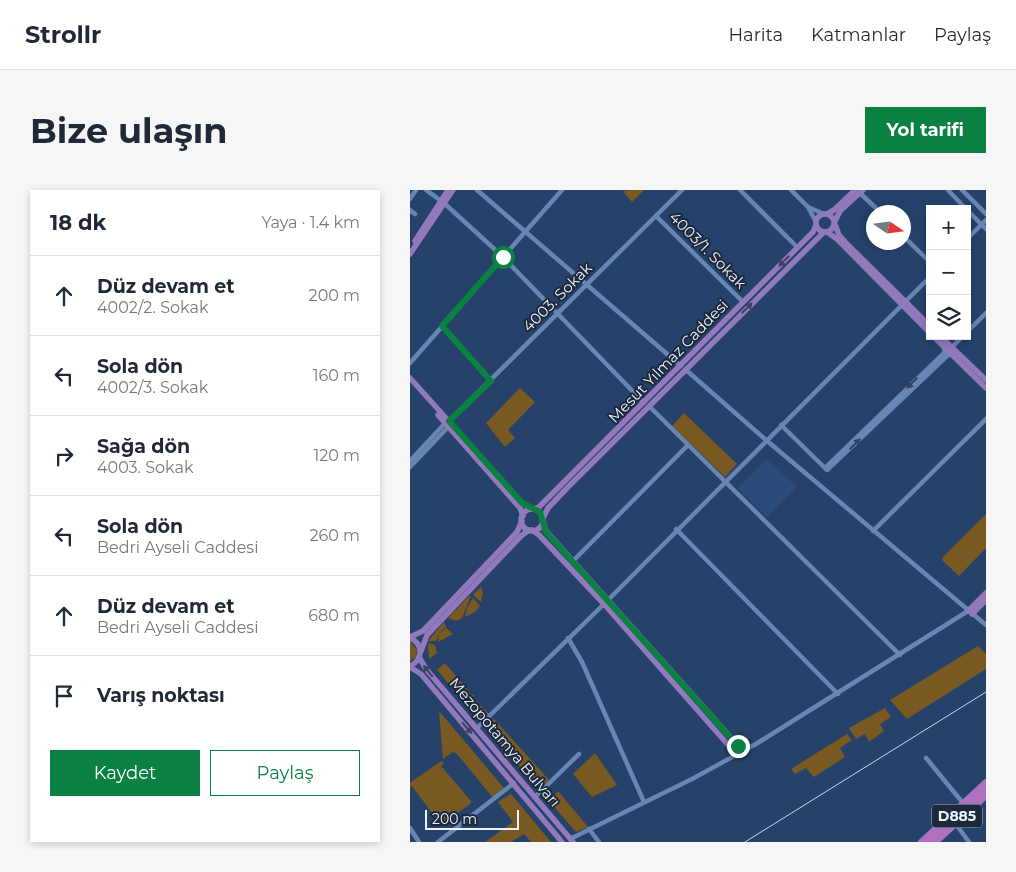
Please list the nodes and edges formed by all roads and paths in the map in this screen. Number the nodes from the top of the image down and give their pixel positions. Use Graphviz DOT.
graph roads {
  1 [pos="416,190"];
  2 [pos="426,190"];
  3 [pos="448,190"];
  4 [pos="453,190"];
  5 [pos="476,190"];
  6 [pos="562,190"];
  7 [pos="682,190"];
  8 [pos="740,190"];
  9 [pos="791,190"];
  10 [pos="948,190"];
  11 [pos="962,190"];
  12 [pos="859,191"];
  13 [pos="410,199"];
  14 [pos="443,201"];
  15 [pos="873,205"];
  16 [pos="963,205"];
  17 [pos="808,206"];
  18 [pos="410,210"];
  19 [pos="971,213"];
  20 [pos="415,214"];
  21 [pos="825,214"];
  22 [pos="986,214"];
  23 [pos="656,216"];
  24 [pos="986,220"];
  25 [pos="816,223"];
  26 [pos="835,223"];
  27 [pos="982,224"];
  28 [pos="986,229"];
  29 [pos="526,232"];
  30 [pos="826,232"];
  31 [pos="971,235"];
  32 [pos="911,243"];
  33 [pos="410,247"];
  34 [pos="797,248"];
  35 [pos="410,254"];
  36 [pos="503,257"];
  37 [pos="926,258"];
  38 [pos="926,281"];
  39 [pos="587,285"];
  40 [pos="743,302"];
  41 [pos="904,303"];
  42 [pos="986,313"];
  43 [pos="558,315"];
  44 [pos="926,322"];
  45 [pos="442,326"];
  46 [pos="926,328"];
  47 [pos="971,328"];
  48 [pos="937,340"];
  49 [pos="944,340"];
  50 [pos="959,340"];
  51 [pos="952,347"];
  52 [pos="945,348"];
  53 [pos="952,355"];
  54 [pos="410,364"];
  55 [pos="683,368"];
  56 [pos="410,378"];
  57 [pos="986,380"];
  58 [pos="491,381"];
  59 [pos="410,383"];
  60 [pos="986,388"];
  61 [pos="647,405"];
  62 [pos="986,419"];
  63 [pos="448,423"];
  64 [pos="781,425"];
  65 [pos="766,440"];
  66 [pos="688,445"];
  67 [pos="410,461"];
  68 [pos="410,467"];
  69 [pos="826,469"];
  70 [pos="725,482"];
  71 [pos="533,509"];
  72 [pos="522,518"];
  73 [pos="543,519"];
  74 [pos="676,529"];
  75 [pos="530,530"];
  76 [pos="873,531"];
  77 [pos="573,562"];
  78 [pos="986,593"];
  79 [pos="986,600"];
  80 [pos="606,602"];
  81 [pos="970,613"];
  82 [pos="986,625"];
  83 [pos="410,637"];
  84 [pos="568,638"];
  85 [pos="420,654"];
  86 [pos="900,655"];
  87 [pos="410,667"];
  88 [pos="838,694"];
  89 [pos="477,728"];
  90 [pos="743,751"];
  91 [pos="579,754"];
  92 [pos="737,755"];
  93 [pos="926,758"];
  94 [pos="986,782"];
  95 [pos="514,783"];
  96 [pos="986,789"];
  97 [pos="535,796"];
  98 [pos="986,796"];
  99 [pos="644,802"];
  100 [pos="986,802"];
  101 [pos="964,803"];
  102 [pos="958,827"];
  103 [pos="410,828"];
  104 [pos="588,830"];
  105 [pos="572,840"];
  106 [pos="419,842"];
  107 [pos="438,842"];
  108 [pos="562,842"];
  109 [pos="599,842"];
  110 [pos="921,842"];
  111 [pos="928,842"];
  112 [pos="937,842"];
  113 [pos="969,842"];
  1 -- 13 [label="street"];
  2 -- 14 [label="street"];
  3 -- 14 [label="main road"];
  4 -- 14 [label="main road"];
  5 -- 29 [label="street"];
  6 -- 29 [label="street"];
  7 -- 23 [label="street, 4003. Sokak"];
  8 -- 34 [label="street"];
  9 -- 17 [label="street"];
  10 -- 16 [label="street"];
  11 -- 22 [label="street"];
  12 -- 15 [label="street"];
  12 -- 21 [label="main road"];
  12 -- 26 [label="main road"];
  14 -- 33 [label="main road"];
  14 -- 35 [label="main road"];
  14 -- 36 [label="street"];
  17 -- 21 [label="street"];
  17 -- 25 [label="street"];
  18 -- 20 [label="street"];
  19 -- 27 [label="street"];
  21 -- 25 [label="main road"];
  21 -- 26 [label="main road"];
  23 -- 39 [label="street, 4003. Sokak"];
  23 -- 40 [label="street, 4003/1. Sokak"];
  24 -- 27 [label="street"];
  25 -- 30 [label="main road"];
  25 -- 34 [label="main road, Mesut Yılmaz Caddesi"];
  26 -- 30 [label="main road"];
  26 -- 41 [label="main road"];
  27 -- 28 [label="street"];
  27 -- 31 [label="street"];
  29 -- 36 [label="street"];
  29 -- 39 [label="street"];
  30 -- 41 [label="main road"];
  55 -- 30 [label="main road, Mesut Yılmaz Caddesi, one-way"];
  32 -- 37 [label="street"];
  34 -- 40 [label="main road, Mesut Yılmaz Caddesi, one-way"];
  36 -- 43 [label="street"];
  36 -- 45 [label="street"];
  38 -- 41 [label="street"];
  39 -- 43 [label="street, 4003. Sokak"];
  39 -- 55 [label="street"];
  40 -- 55 [label="main road, Mesut Yılmaz Caddesi"];
  41 -- 44 [label="main road"];
  41 -- 46 [label="main road"];
  41 -- 64 [label="street"];
  42 -- 47 [label="street"];
  43 -- 58 [label="street, 4003. Sokak"];
  43 -- 61 [label="street"];
  45 -- 54 [label="street"];
  45 -- 58 [label="street"];
  48 -- 52 [label="main road"];
  49 -- 51 [label="main road"];
  50 -- 51 [label="street"];
  51 -- 57 [label="main road"];
  52 -- 53 [label="main road"];
  52 -- 69 [label="street, one-way"];
  53 -- 60 [label="main road"];
  69 -- 53 [label="street, one-way"];
  55 -- 61 [label="main road, Mesut Yılmaz Caddesi"];
  55 -- 65 [label="street"];
  56 -- 63 [label="main road"];
  58 -- 63 [label="street, 4003. Sokak"];
  59 -- 63 [label="main road"];
  61 -- 66 [label="street"];
  61 -- 71 [label="main road, Mesut Yılmaz Caddesi"];
  61 -- 73 [label="main road, Mesut Yılmaz Caddesi"];
  62 -- 76 [label="street"];
  63 -- 67 [label="street"];
  63 -- 68 [label="street"];
  63 -- 71 [label="main road"];
  63 -- 72 [label="main road"];
  64 -- 65 [label="street"];
  64 -- 69 [label="street"];
  65 -- 70 [label="street"];
  65 -- 76 [label="street"];
  66 -- 70 [label="street"];
  66 -- 77 [label="street"];
  70 -- 74 [label="street"];
  70 -- 86 [label="street"];
  71 -- 72 [label="main road"];
  71 -- 73 [label="main road"];
  72 -- 75 [label="main road"];
  72 -- 83 [label="main road"];
  73 -- 75 [label="main road"];
  73 -- 77 [label="main road"];
  74 -- 80 [label="street"];
  74 -- 88 [label="street"];
  75 -- 80 [label="main road"];
  75 -- 85 [label="main road"];
  76 -- 81 [label="street"];
  77 -- 80 [label="main road"];
  78 -- 81 [label="main road"];
  79 -- 81 [label="main road"];
  80 -- 84 [label="street"];
  80 -- 90 [label="main road"];
  80 -- 92 [label="main road"];
  81 -- 82 [label="street"];
  81 -- 86 [label="street"];
  83 -- 85 [label="main road, Mezopotamya Bulvarı"];
  84 -- 89 [label="street"];
  84 -- 99 [label="street"];
  85 -- 87 [label="main road"];
  89 -- 85 [label="main road, Mezopotamya Bulvarı, one-way"];
  86 -- 88 [label="street"];
  87 -- 95 [label="main road, Mezopotamya Bulvarı, one-way"];
  88 -- 90 [label="street"];
  89 -- 97 [label="main road, Mezopotamya Bulvarı"];
  90 -- 92 [label="street"];
  91 -- 97 [label="street"];
  92 -- 99 [label="street"];
  93 -- 101 [label="street"];
  94 -- 101 [label="highway"];
  95 -- 107 [label="street"];
  95 -- 108 [label="main road, Mezopotamya Bulvarı"];
  96 -- 111 [label="highway, D885"];
  97 -- 105 [label="main road, Mezopotamya Bulvarı"];
  98 -- 112 [label="highway, D885"];
  99 -- 104 [label="street"];
  100 -- 102 [label="highway"];
  101 -- 110 [label="highway"];
  102 -- 112 [label="highway"];
  102 -- 113 [label="street"];
  103 -- 106 [label="street"];
  104 -- 105 [label="street"];
  104 -- 109 [label="street"];
}
